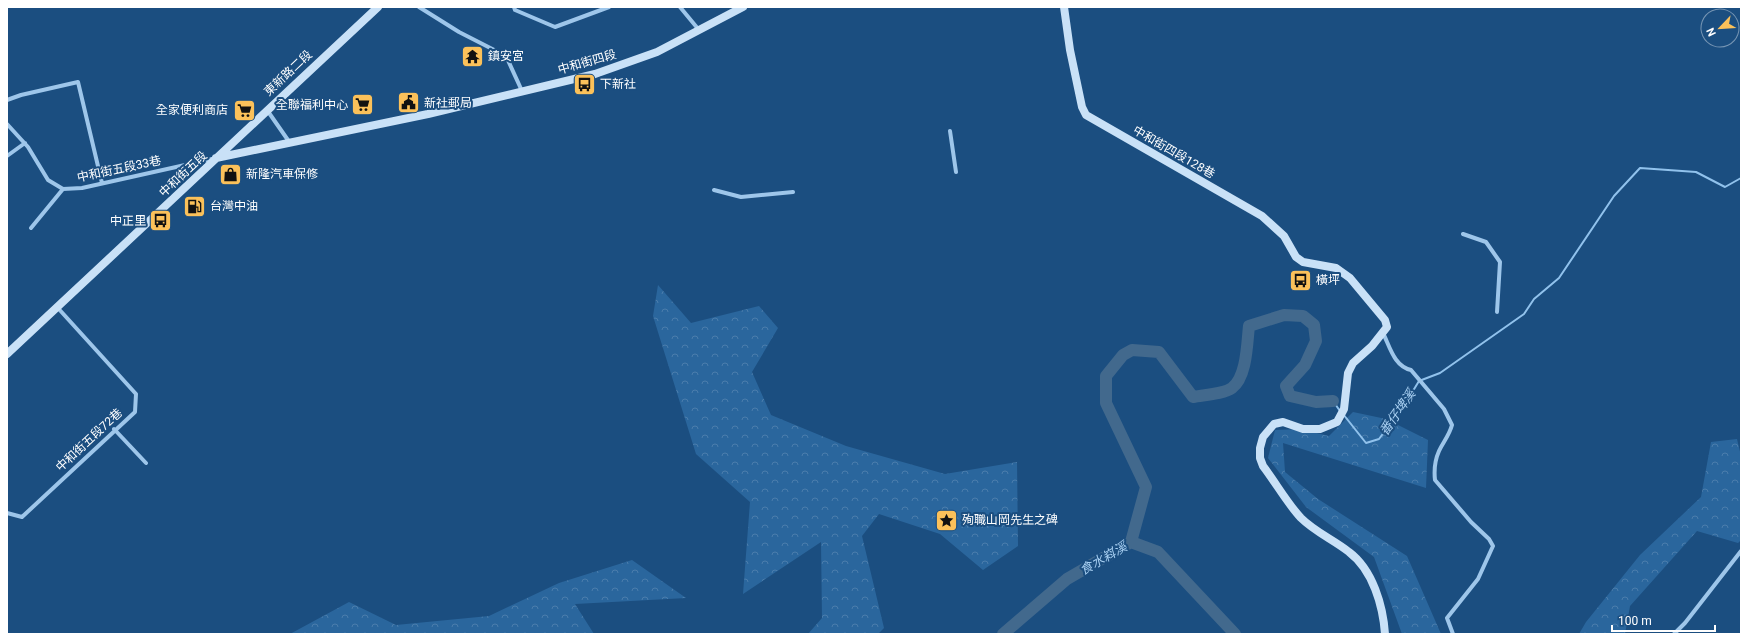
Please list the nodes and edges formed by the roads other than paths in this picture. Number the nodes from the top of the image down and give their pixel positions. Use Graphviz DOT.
graph roads {
  1 [pos="378,7"];
  2 [pos="419,7"];
  3 [pos="514,7"];
  4 [pos="608,7"];
  5 [pos="680,7"];
  6 [pos="744,7"];
  7 [pos="1064,7"];
  8 [pos="700,30"];
  9 [pos="522,92"];
  10 [pos="7,100"];
  11 [pos="267,110"];
  12 [pos="428,114"];
  13 [pos="7,124"];
  14 [pos="950,131"];
  15 [pos="24,143"];
  16 [pos="290,143"];
  17 [pos="7,156"];
  18 [pos="216,158"];
  19 [pos="956,172"];
  20 [pos="102,184"];
  21 [pos="63,189"];
  22 [pos="714,190"];
  23 [pos="793,192"];
  24 [pos="31,228"];
  25 [pos="1463,234"];
  26 [pos="57,307"];
  27 [pos="1497,312"];
  28 [pos="1384,333"];
  29 [pos="7,354"];
  30 [pos="114,429"];
  31 [pos="146,463"];
  32 [pos="7,513"];
  33 [pos="1741,551"];
  34 [pos="1385,634"];
  35 [pos="1453,634"];
  36 [pos="1674,634"];
  1 -- 11 [label="street, 東新路二段"];
  2 -- 9 [label="street"];
  3 -- 4 [label="street"];
  5 -- 8 [label="street"];
  6 -- 8 [label="street, 中和街四段"];
  7 -- 28 [label="street, 中和街四段128巷"];
  8 -- 9 [label="street, 中和街四段"];
  9 -- 12 [label="street, 中和街四段"];
  10 -- 20 [label="street"];
  11 -- 16 [label="street"];
  11 -- 18 [label="street, 東新路二段"];
  12 -- 16 [label="street, 中和街五段"];
  13 -- 15 [label="street, 中和街五段33巷"];
  14 -- 19 [label="street"];
  15 -- 17 [label="street"];
  15 -- 21 [label="street, 中和街五段33巷"];
  16 -- 18 [label="street, 中和街五段"];
  18 -- 20 [label="street, 中和街五段33巷"];
  18 -- 26 [label="street, 中和街五段"];
  20 -- 21 [label="street, 中和街五段33巷"];
  21 -- 24 [label="street"];
  22 -- 23 [label="street"];
  25 -- 27 [label="street"];
  26 -- 29 [label="street, 中和街五段"];
  26 -- 30 [label="street, 中和街五段72巷"];
  28 -- 34 [label="street"];
  28 -- 35 [label="street"];
  30 -- 31 [label="street"];
  30 -- 32 [label="street, 中和街五段72巷"];
  33 -- 36 [label="street"];
}
